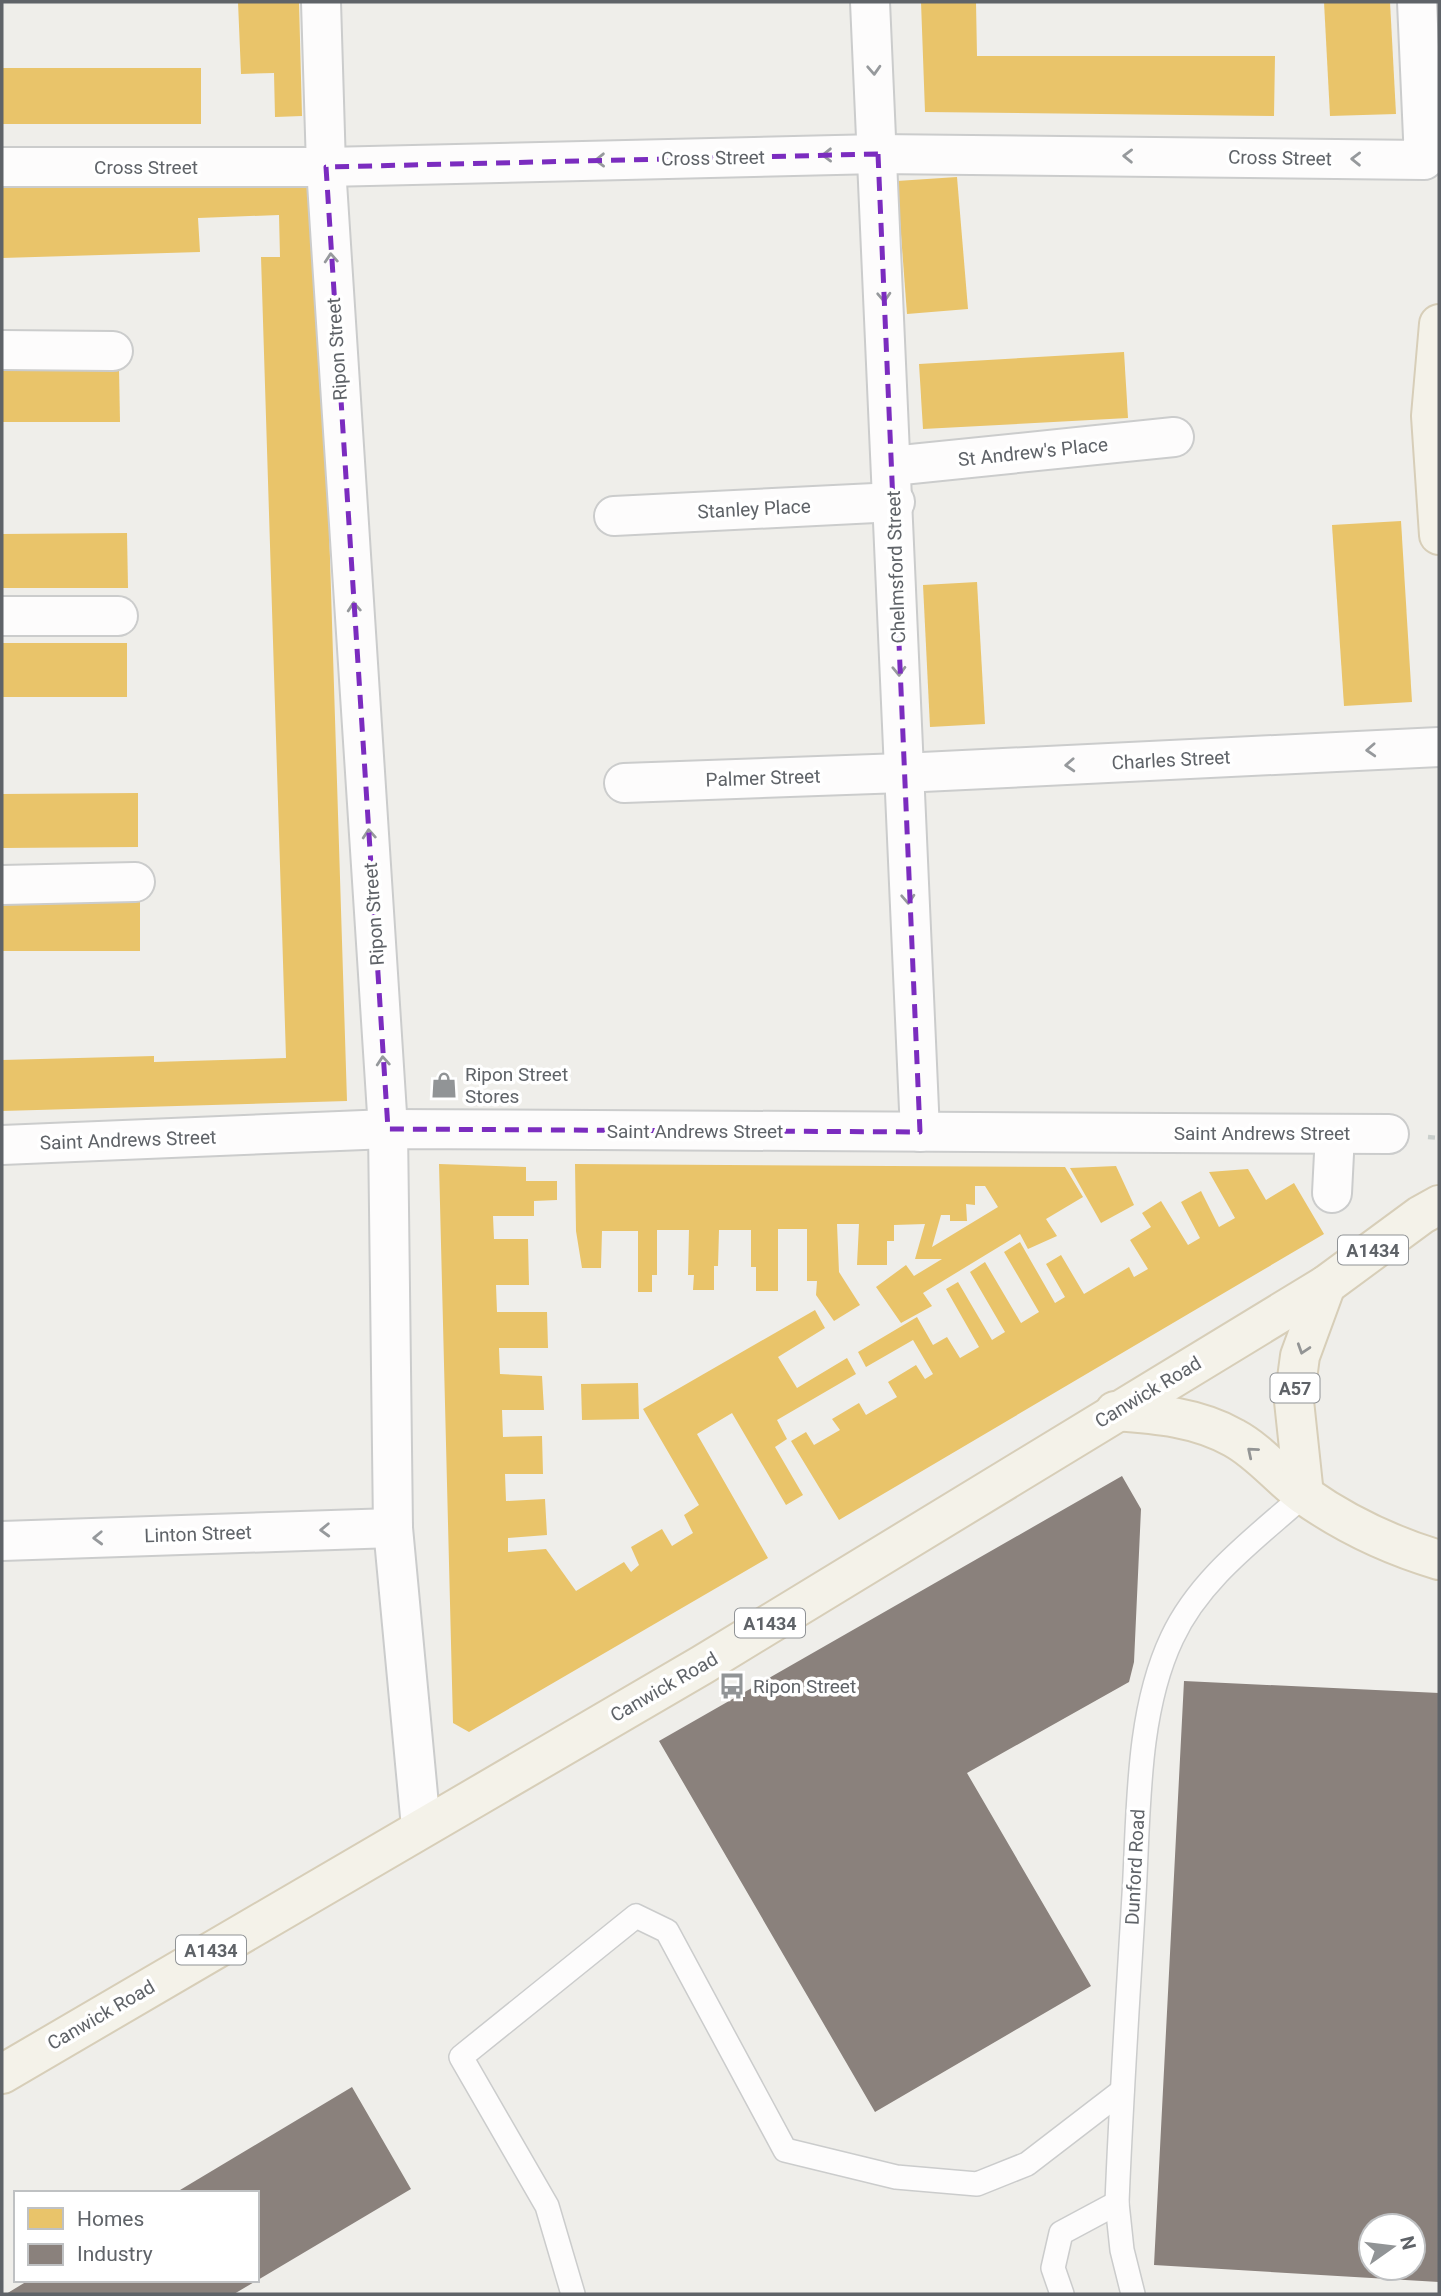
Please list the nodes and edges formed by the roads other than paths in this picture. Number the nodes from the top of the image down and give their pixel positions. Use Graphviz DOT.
graph roads {
  1 [pos="321,2"];
  2 [pos="870,2"];
  3 [pos="1417,2"];
  4 [pos="878,154"];
  5 [pos="2,167"];
  6 [pos="326,167"];
  7 [pos="1439,324"];
  8 [pos="2,350"];
  9 [pos="113,351"];
  10 [pos="1174,437"];
  11 [pos="893,484"];
  12 [pos="614,516"];
  13 [pos="1439,535"];
  14 [pos="2,616"];
  15 [pos="118,616"];
  16 [pos="1439,747"];
  17 [pos="902,773"];
  18 [pos="624,783"];
  19 [pos="135,881"];
  20 [pos="2,885"];
  21 [pos="388,1129"];
  22 [pos="920,1132"];
  23 [pos="1335,1134"];
  24 [pos="1389,1134"];
  25 [pos="2,1145"];
  26 [pos="1332,1193"];
  27 [pos="1433,1203"];
  28 [pos="1326,1285"];
  29 [pos="1115,1411"];
  30 [pos="1304,1495"];
  31 [pos="393,1528"];
  32 [pos="2,1541"];
  33 [pos="1439,1560"];
  34 [pos="421,1827"];
  35 [pos="2,2074"];
  36 [pos="1122,2091"];
  37 [pos="1117,2203"];
  38 [pos="573,2294"];
  39 [pos="1062,2294"];
  40 [pos="1133,2294"];
  1 -- 6 [label="street, Ripon Street"];
  2 -- 4 [label="street, Chelmsford Street, one-way"];
  3 -- 4 [label="street, Cross Street, one-way"];
  4 -- 6 [label="street, Cross Street, one-way"];
  4 -- 11 [label="street, Chelmsford Street, one-way"];
  5 -- 6 [label="street, Cross Street"];
  21 -- 6 [label="street, Ripon Street, one-way"];
  7 -- 13 [label="main road"];
  8 -- 9 [label="street"];
  10 -- 11 [label="street, St Andrew's Place"];
  11 -- 12 [label="street, Stanley Place"];
  11 -- 17 [label="street, Chelmsford Street, one-way"];
  14 -- 15 [label="street"];
  16 -- 17 [label="street, Charles Street, one-way"];
  17 -- 18 [label="street, Palmer Street"];
  17 -- 22 [label="street, Chelmsford Street, one-way"];
  19 -- 20 [label="street"];
  21 -- 22 [label="street, Saint Andrews Street"];
  21 -- 25 [label="street, Saint Andrews Street"];
  21 -- 31 [label="street, Ripon Street"];
  22 -- 23 [label="street, Saint Andrews Street"];
  23 -- 24 [label="street, Saint Andrews Street"];
  23 -- 26 [label="street"];
  27 -- 28 [label="main road, Canwick Road / A1434"];
  28 -- 29 [label="main road, Canwick Road / A1434"];
  28 -- 30 [label="main road, A57, one-way"];
  30 -- 29 [label="main road, one-way"];
  29 -- 34 [label="main road, Canwick Road / A1434"];
  30 -- 33 [label="main road"];
  30 -- 36 [label="lane, Dunford Road"];
  31 -- 32 [label="street, Linton Street, one-way"];
  31 -- 34 [label="street, Ripon Street"];
  34 -- 35 [label="main road, Canwick Road / A1434"];
  36 -- 37 [label="lane, Dunford Road"];
  36 -- 38 [label="lane"];
  37 -- 39 [label="lane"];
  37 -- 40 [label="lane, Dunford Road"];
}
